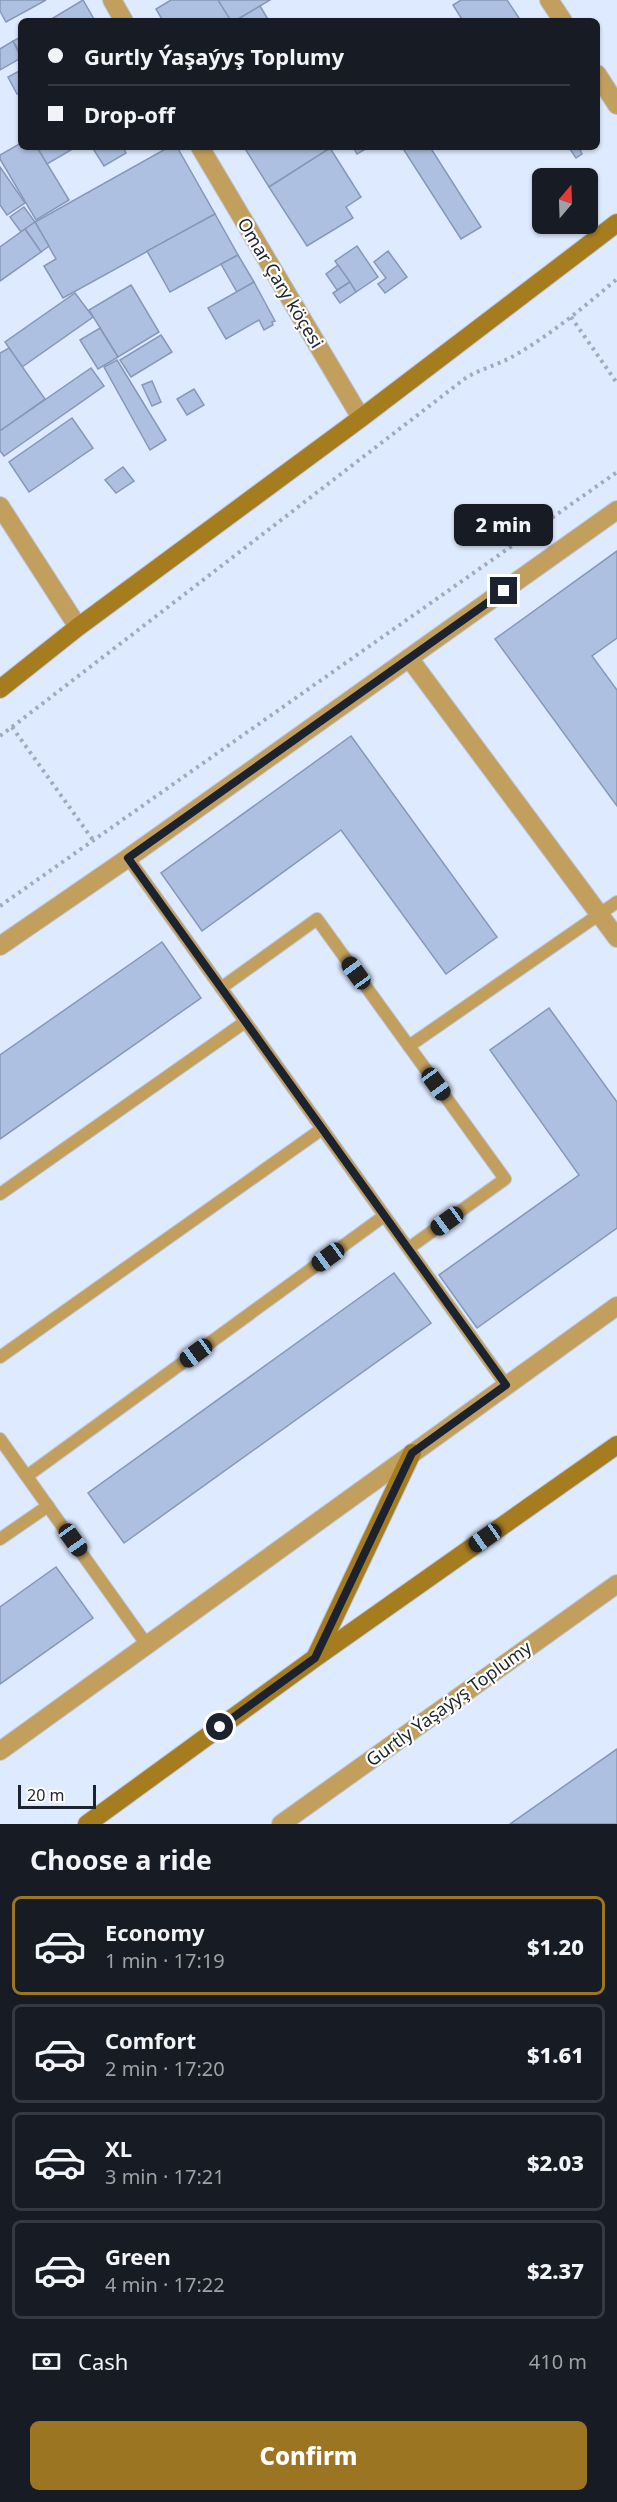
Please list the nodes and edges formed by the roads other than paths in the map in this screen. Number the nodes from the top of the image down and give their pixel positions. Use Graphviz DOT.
graph roads {
  1 [pos="112,0"];
  2 [pos="549,0"];
  3 [pos="122,18"];
  4 [pos="561,18"];
  5 [pos="600,79"];
  6 [pos="617,105"];
  7 [pos="202,150"];
  8 [pos="617,223"];
  9 [pos="361,418"];
  10 [pos="0,506"];
  11 [pos="617,510"];
  12 [pos="78,627"];
  13 [pos="409,658"];
  14 [pos="0,689"];
  15 [pos="128,858"];
  16 [pos="617,902"];
  17 [pos="600,914"];
  18 [pos="617,938"];
  19 [pos="0,945"];
  20 [pos="221,988"];
  21 [pos="245,1022"];
  22 [pos="409,1046"];
  23 [pos="322,1129"];
  24 [pos="0,1194"];
  25 [pos="384,1216"];
  26 [pos="409,1248"];
  27 [pos="617,1306"];
  28 [pos="0,1357"];
  29 [pos="506,1385"];
  30 [pos="0,1439"];
  31 [pos="617,1445"];
  32 [pos="412,1453"];
  33 [pos="27,1476"];
  34 [pos="48,1506"];
  35 [pos="0,1539"];
  36 [pos="617,1584"];
  37 [pos="147,1644"];
  38 [pos="315,1658"];
  39 [pos="0,1751"];
  40 [pos="87,1824"];
  41 [pos="280,1824"];
  1 -- 3 [label="street"];
  2 -- 4 [label="street"];
  5 -- 6 [label="street"];
  7 -- 9 [label="street, Omar Çary köçesi"];
  8 -- 9 [label="street"];
  9 -- 12 [label="street"];
  10 -- 12 [label="street"];
  11 -- 13 [label="street"];
  12 -- 14 [label="street"];
  13 -- 15 [label="street"];
  13 -- 17 [label="street"];
  15 -- 19 [label="street"];
  15 -- 20 [label="lane"];
  16 -- 17 [label="lane"];
  17 -- 18 [label="street"];
  17 -- 22 [label="lane"];
  20 -- 21 [label="lane"];
  20 -- 22 [label="lane"];
  21 -- 23 [label="lane"];
  21 -- 24 [label="lane"];
  22 -- 26 [label="lane"];
  23 -- 25 [label="lane"];
  23 -- 28 [label="lane"];
  25 -- 26 [label="lane"];
  25 -- 33 [label="lane"];
  26 -- 29 [label="lane"];
  27 -- 29 [label="street"];
  29 -- 32 [label="street"];
  30 -- 33 [label="lane"];
  31 -- 38 [label="street"];
  32 -- 37 [label="street"];
  32 -- 38 [label="street"];
  33 -- 34 [label="lane"];
  34 -- 35 [label="lane"];
  34 -- 37 [label="lane"];
  36 -- 41 [label="street, Gurtly Ýaşaýyş Toplumy"];
  37 -- 39 [label="street"];
  38 -- 40 [label="street"];
}
